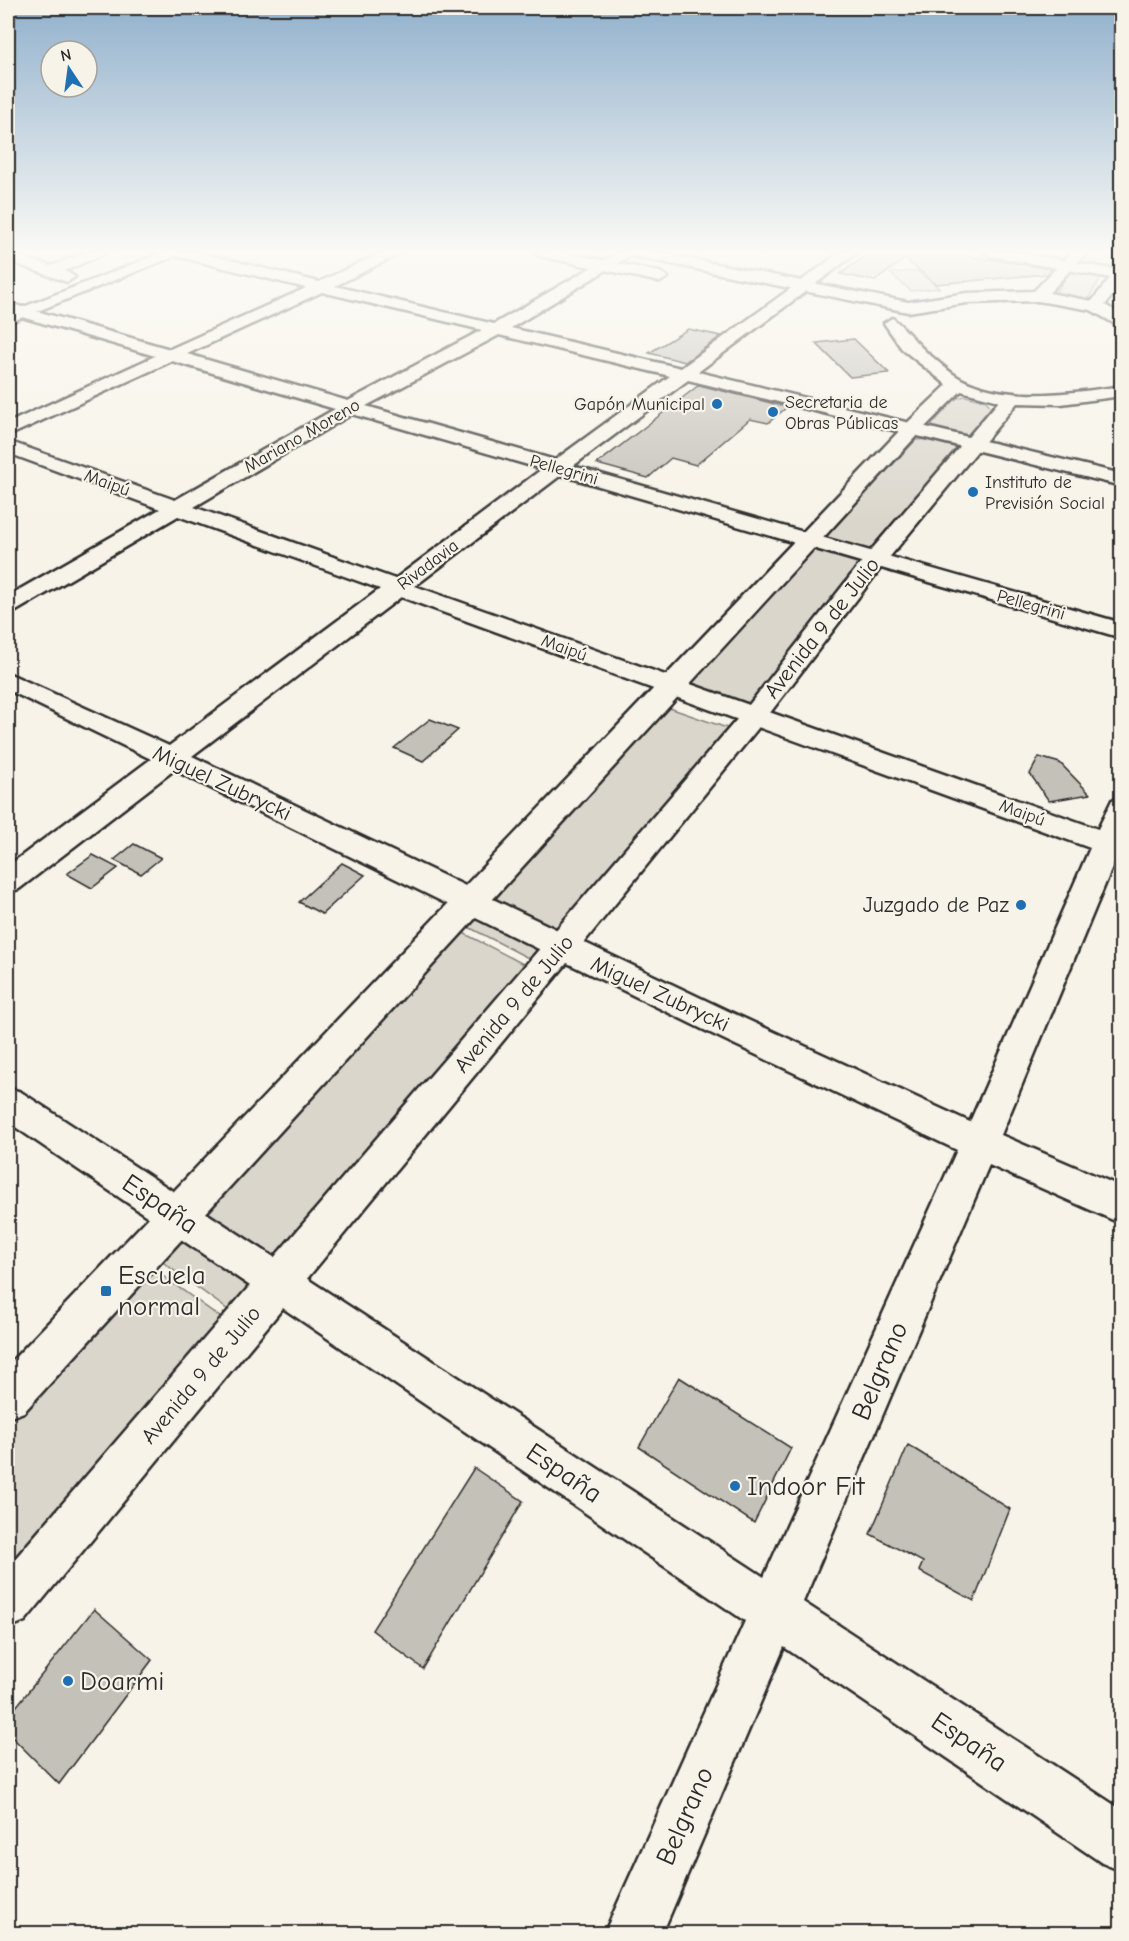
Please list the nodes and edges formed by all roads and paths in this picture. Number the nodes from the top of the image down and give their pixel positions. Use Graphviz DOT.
graph roads {
  1 [pos="125,343"];
  2 [pos="202,343"];
  3 [pos="472,343"];
  4 [pos="552,343"];
  5 [pos="732,343"];
  6 [pos="905,343"];
  7 [pos="171,357"];
  8 [pos="684,375"];
  9 [pos="958,384"];
  10 [pos="1122,391"];
  11 [pos="1012,397"];
  12 [pos="349,408"];
  13 [pos="912,429"];
  14 [pos="8,430"];
  15 [pos="974,444"];
  16 [pos="8,447"];
  17 [pos="557,468"];
  18 [pos="1122,480"];
  19 [pos="178,508"];
  20 [pos="808,541"];
  21 [pos="876,560"];
  22 [pos="398,587"];
  23 [pos="8,606"];
  24 [pos="1122,631"];
  25 [pos="8,681"];
  26 [pos="671,687"];
  27 [pos="754,716"];
  28 [pos="171,758"];
  29 [pos="1116,833"];
  30 [pos="8,880"];
  31 [pos="471,901"];
  32 [pos="561,948"];
  33 [pos="8,1102"];
  34 [pos="979,1144"];
  35 [pos="1122,1206"];
  36 [pos="177,1215"];
  37 [pos="279,1283"];
  38 [pos="8,1396"];
  39 [pos="8,1604"];
  40 [pos="775,1614"];
  41 [pos="1122,1843"];
  42 [pos="633,1934"];
  1 -- 7 [label="street, Pellegrini"];
  2 -- 7 [label="street"];
  3 -- 12 [label="street, Mariano Moreno"];
  4 -- 8 [label="street"];
  5 -- 8 [label="street, Rivadavia"];
  6 -- 9 [label="street"];
  7 -- 12 [label="street, Pellegrini"];
  7 -- 14 [label="street"];
  8 -- 13 [label="street"];
  8 -- 17 [label="street, Rivadavia"];
  9 -- 11 [label="street"];
  9 -- 13 [label="street"];
  10 -- 11 [label="street"];
  11 -- 15 [label="street, Avenida 9 de Julio"];
  12 -- 17 [label="street, Pellegrini"];
  12 -- 19 [label="street, Mariano Moreno"];
  13 -- 15 [label="street"];
  13 -- 20 [label="street"];
  15 -- 18 [label="street"];
  15 -- 21 [label="street, Avenida 9 de Julio"];
  16 -- 19 [label="street, Maipú"];
  17 -- 20 [label="street, Pellegrini"];
  17 -- 22 [label="street, Rivadavia"];
  19 -- 22 [label="street, Maipú"];
  19 -- 23 [label="street, Mariano Moreno"];
  20 -- 21 [label="street, Pellegrini"];
  20 -- 26 [label="street"];
  21 -- 24 [label="street, Pellegrini"];
  21 -- 27 [label="street, Avenida 9 de Julio"];
  22 -- 26 [label="street, Maipú"];
  22 -- 28 [label="street, Rivadavia"];
  25 -- 28 [label="street, Miguel Zubrycki"];
  26 -- 27 [label="street, Maipú"];
  26 -- 31 [label="street"];
  27 -- 29 [label="street, Maipú"];
  27 -- 32 [label="street, Avenida 9 de Julio"];
  28 -- 30 [label="street, Rivadavia"];
  28 -- 31 [label="street, Miguel Zubrycki"];
  29 -- 34 [label="street, Belgrano"];
  31 -- 32 [label="street, Miguel Zubrycki"];
  31 -- 36 [label="street"];
  32 -- 34 [label="street, Miguel Zubrycki"];
  32 -- 37 [label="street, Avenida 9 de Julio"];
  33 -- 36 [label="street, España"];
  34 -- 35 [label="street, Miguel Zubrycki"];
  34 -- 40 [label="street, Belgrano"];
  36 -- 37 [label="street, España"];
  36 -- 38 [label="street"];
  37 -- 39 [label="street, Avenida 9 de Julio"];
  37 -- 40 [label="street, España"];
  40 -- 41 [label="street, España"];
  40 -- 42 [label="street, Belgrano"];
}
